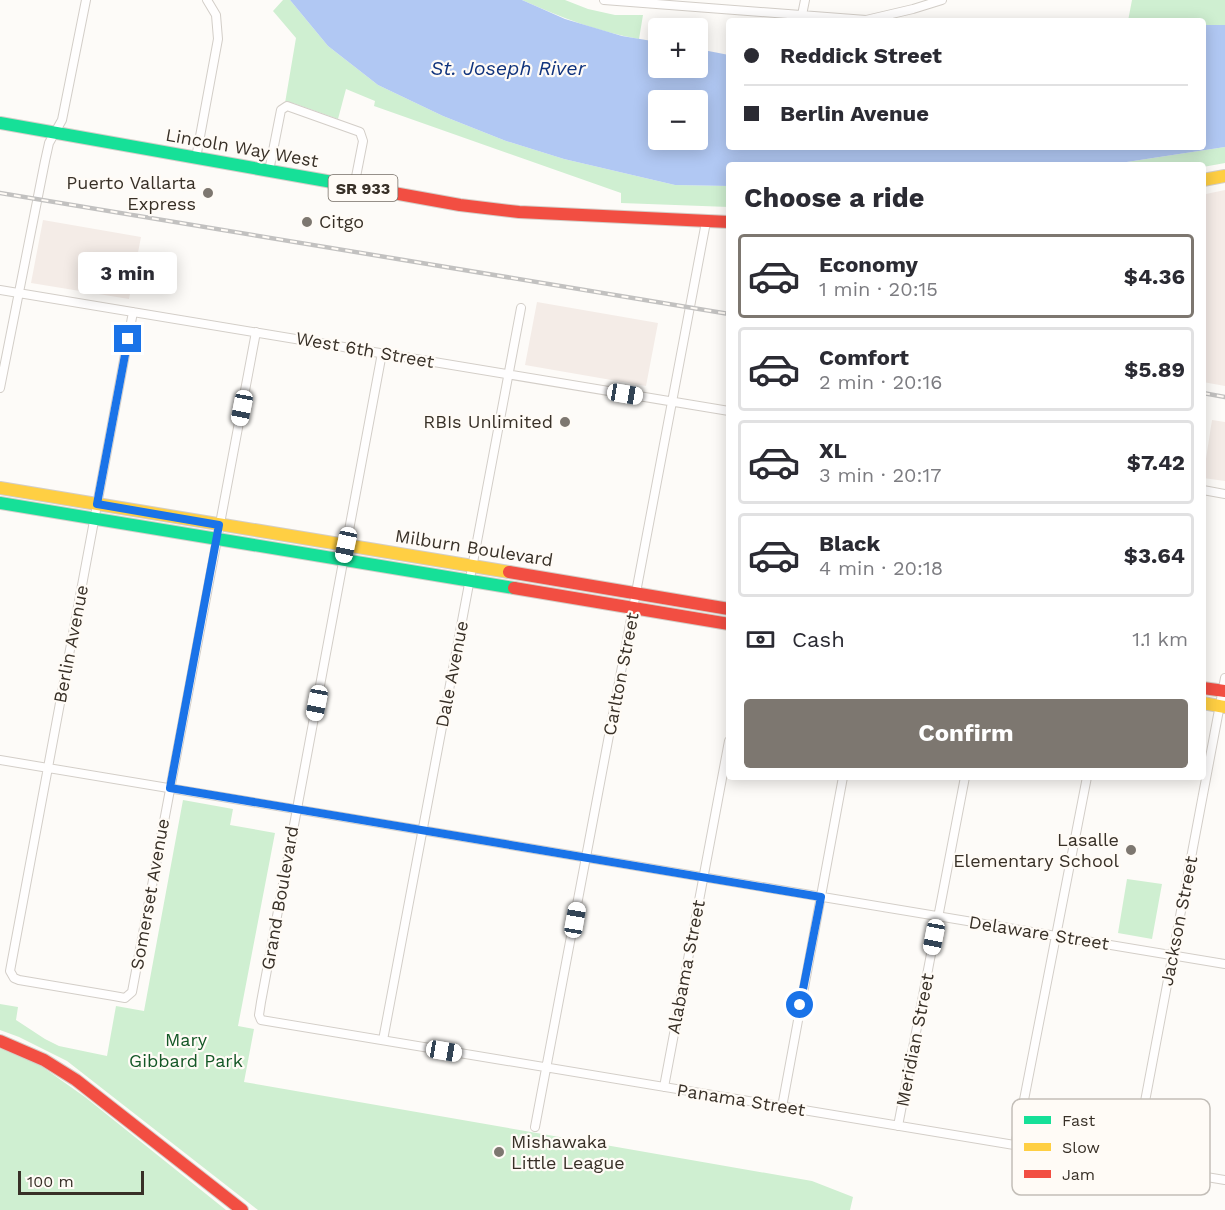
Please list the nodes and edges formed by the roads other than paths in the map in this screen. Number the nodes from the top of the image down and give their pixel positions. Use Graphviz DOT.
graph roads {
  1 [pos="86,0"];
  2 [pos="207,0"];
  3 [pos="604,0"];
  4 [pos="805,0"];
  5 [pos="942,0"];
  6 [pos="933,1"];
  7 [pos="645,2"];
  8 [pos="802,15"];
  9 [pos="840,18"];
  10 [pos="876,18"];
  11 [pos="0,123"];
  12 [pos="54,133"];
  13 [pos="196,158"];
  14 [pos="269,171"];
  15 [pos="1225,176"];
  16 [pos="1206,179"];
  17 [pos="354,186"];
  18 [pos="706,222"];
  19 [pos="726,222"];
  20 [pos="0,290"];
  21 [pos="18,293"];
  22 [pos="521,308"];
  23 [pos="133,312"];
  24 [pos="256,332"];
  25 [pos="382,353"];
  26 [pos="509,374"];
  27 [pos="0,388"];
  28 [pos="672,401"];
  29 [pos="726,410"];
  30 [pos="0,488"];
  31 [pos="1206,491"];
  32 [pos="1225,494"];
  33 [pos="0,503"];
  34 [pos="97,504"];
  35 [pos="94,519"];
  36 [pos="219,525"];
  37 [pos="217,539"];
  38 [pos="346,545"];
  39 [pos="343,560"];
  40 [pos="472,566"];
  41 [pos="470,581"];
  42 [pos="636,594"];
  43 [pos="633,608"];
  44 [pos="726,609"];
  45 [pos="726,624"];
  46 [pos="1225,678"];
  47 [pos="1206,688"];
  48 [pos="1224,691"];
  49 [pos="1206,703"];
  50 [pos="1222,706"];
  51 [pos="726,757"];
  52 [pos="0,760"];
  53 [pos="48,768"];
  54 [pos="842,780"];
  55 [pos="963,780"];
  56 [pos="1086,780"];
  57 [pos="170,788"];
  58 [pos="297,809"];
  59 [pos="423,830"];
  60 [pos="586,857"];
  61 [pos="704,877"];
  62 [pos="821,897"];
  63 [pos="938,916"];
  64 [pos="1055,935"];
  65 [pos="1173,955"];
  66 [pos="1225,964"];
  67 [pos="129,996"];
  68 [pos="259,1018"];
  69 [pos="383,1040"];
  70 [pos="0,1041"];
  71 [pos="547,1068"];
  72 [pos="664,1088"];
  73 [pos="1024,1099"];
  74 [pos="1146,1099"];
  75 [pos="782,1107"];
  76 [pos="898,1126"];
  77 [pos="536,1127"];
  78 [pos="1012,1145"];
  79 [pos="1210,1178"];
  80 [pos="1225,1180"];
  81 [pos="242,1210"];
  1 -- 12 [label="street"];
  2 -- 13 [label="street"];
  3 -- 7 [label="street"];
  4 -- 8 [label="street"];
  5 -- 6 [label="street"];
  6 -- 10 [label="street"];
  7 -- 8 [label="street"];
  8 -- 9 [label="street"];
  11 -- 12 [label="street, Lincoln Way West / SR 933"];
  12 -- 13 [label="street, Lincoln Way West / SR 933"];
  12 -- 21 [label="street"];
  13 -- 14 [label="street, Lincoln Way West / SR 933"];
  14 -- 17 [label="street, Lincoln Way West / SR 933"];
  14 -- 17 [label="street"];
  15 -- 16 [label="street"];
  17 -- 18 [label="street, Lincoln Way West / SR 933"];
  18 -- 19 [label="street, Lincoln Way West / SR 933"];
  18 -- 28 [label="street, Carlton Street"];
  20 -- 21 [label="street, West 6th Street"];
  21 -- 23 [label="street, West 6th Street"];
  21 -- 27 [label="street"];
  22 -- 26 [label="street, Dale Avenue"];
  23 -- 24 [label="street, West 6th Street"];
  23 -- 34 [label="street, Berlin Avenue"];
  24 -- 25 [label="street, West 6th Street"];
  24 -- 36 [label="street, Somerset Avenue"];
  25 -- 26 [label="street, West 6th Street"];
  25 -- 38 [label="street, Grand Boulevard"];
  26 -- 28 [label="street, West 6th Street"];
  26 -- 40 [label="street, Dale Avenue"];
  28 -- 29 [label="street, West 6th Street"];
  28 -- 42 [label="street, Carlton Street"];
  30 -- 34 [label="street, Milburn Boulevard"];
  31 -- 32 [label="street"];
  33 -- 35 [label="street, Milburn Boulevard"];
  34 -- 35 [label="street, Berlin Avenue"];
  34 -- 36 [label="street, Milburn Boulevard"];
  35 -- 37 [label="street, Milburn Boulevard"];
  35 -- 53 [label="street, Berlin Avenue"];
  36 -- 37 [label="street, Somerset Avenue"];
  36 -- 38 [label="street, Milburn Boulevard"];
  37 -- 39 [label="street, Milburn Boulevard"];
  37 -- 57 [label="street, Somerset Avenue"];
  38 -- 39 [label="street, Grand Boulevard"];
  38 -- 40 [label="street, Milburn Boulevard"];
  39 -- 41 [label="street, Milburn Boulevard"];
  39 -- 58 [label="street, Grand Boulevard"];
  40 -- 41 [label="street, Dale Avenue"];
  40 -- 42 [label="street, Milburn Boulevard"];
  41 -- 43 [label="street, Milburn Boulevard"];
  41 -- 59 [label="street, Dale Avenue"];
  42 -- 43 [label="street, Carlton Street"];
  42 -- 44 [label="street, Milburn Boulevard"];
  43 -- 45 [label="street, Milburn Boulevard"];
  43 -- 60 [label="street, Carlton Street"];
  46 -- 48 [label="street, Jackson Street"];
  47 -- 48 [label="street"];
  48 -- 50 [label="street, Jackson Street"];
  49 -- 50 [label="street"];
  50 -- 65 [label="street, Jackson Street"];
  51 -- 61 [label="street, Alabama Street"];
  52 -- 53 [label="street, Delaware Street"];
  53 -- 57 [label="street, Delaware Street"];
  53 -- 67 [label="street, Berlin Avenue"];
  54 -- 62 [label="street"];
  55 -- 63 [label="street, Meridian Street"];
  56 -- 64 [label="street"];
  57 -- 58 [label="street, Delaware Street"];
  57 -- 67 [label="street, Somerset Avenue"];
  58 -- 59 [label="street, Delaware Street"];
  58 -- 68 [label="street, Grand Boulevard"];
  59 -- 60 [label="street, Delaware Street"];
  59 -- 69 [label="street, Dale Avenue"];
  60 -- 61 [label="street, Delaware Street"];
  60 -- 71 [label="street, Carlton Street"];
  61 -- 62 [label="street, Delaware Street"];
  61 -- 72 [label="street, Alabama Street"];
  62 -- 63 [label="street, Delaware Street"];
  62 -- 75 [label="street"];
  63 -- 64 [label="street, Delaware Street"];
  63 -- 76 [label="street, Meridian Street"];
  64 -- 65 [label="street, Delaware Street"];
  64 -- 73 [label="street"];
  65 -- 66 [label="street, Delaware Street"];
  65 -- 74 [label="street, Jackson Street"];
  68 -- 69 [label="street, Panama Street"];
  69 -- 71 [label="street, Panama Street"];
  70 -- 81 [label="street"];
  71 -- 72 [label="street, Panama Street"];
  71 -- 77 [label="street, Carlton Street"];
  72 -- 75 [label="street, Panama Street"];
  75 -- 76 [label="street, Panama Street"];
  76 -- 78 [label="street, Panama Street"];
  79 -- 80 [label="street, Panama Street"];
}
